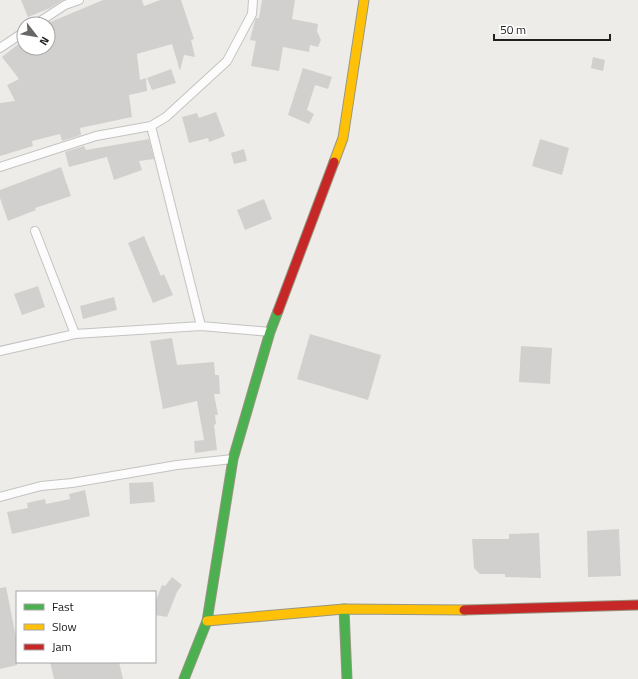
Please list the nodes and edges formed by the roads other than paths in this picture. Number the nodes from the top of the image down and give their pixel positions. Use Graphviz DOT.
graph roads {
  1 [pos="79,0"];
  2 [pos="253,0"];
  3 [pos="364,0"];
  4 [pos="48,16"];
  5 [pos="16,37"];
  6 [pos="0,48"];
  7 [pos="151,126"];
  8 [pos="0,167"];
  9 [pos="35,231"];
  10 [pos="201,326"];
  11 [pos="270,332"];
  12 [pos="75,334"];
  13 [pos="0,351"];
  14 [pos="233,459"];
  15 [pos="0,497"];
  16 [pos="638,605"];
  17 [pos="344,609"];
  18 [pos="206,621"];
  19 [pos="184,679"];
  20 [pos="347,679"];
  1 -- 4 [label="lane"];
  2 -- 7 [label="lane"];
  3 -- 11 [label="street"];
  5 -- 6 [label="lane"];
  7 -- 8 [label="lane"];
  7 -- 10 [label="lane"];
  9 -- 12 [label="lane"];
  10 -- 11 [label="lane"];
  10 -- 12 [label="lane"];
  11 -- 14 [label="street"];
  12 -- 13 [label="lane"];
  14 -- 15 [label="lane"];
  14 -- 18 [label="street"];
  16 -- 17 [label="street"];
  17 -- 18 [label="street"];
  17 -- 20 [label="street"];
  18 -- 19 [label="street"];
}
